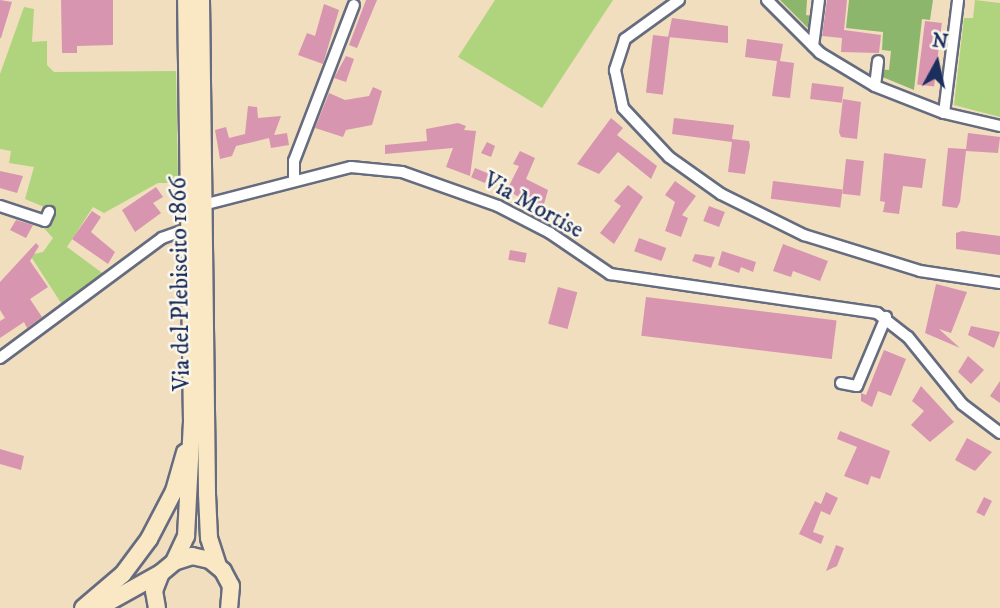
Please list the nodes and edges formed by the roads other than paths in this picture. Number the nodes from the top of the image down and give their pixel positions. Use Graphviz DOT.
graph roads {
  1 [pos="186,0"];
  2 [pos="201,0"];
  3 [pos="679,0"];
  4 [pos="767,0"];
  5 [pos="819,0"];
  6 [pos="958,0"];
  7 [pos="354,5"];
  8 [pos="813,46"];
  9 [pos="878,61"];
  10 [pos="875,86"];
  11 [pos="944,113"];
  12 [pos="1000,126"];
  13 [pos="294,181"];
  14 [pos="203,205"];
  15 [pos="0,206"];
  16 [pos="49,212"];
  17 [pos="189,228"];
  18 [pos="1000,283"];
  19 [pos="886,317"];
  20 [pos="0,358"];
  21 [pos="841,383"];
  22 [pos="192,422"];
  23 [pos="1000,433"];
  24 [pos="174,562"];
  25 [pos="218,565"];
  26 [pos="161,573"];
  27 [pos="83,608"];
  28 [pos="98,608"];
  29 [pos="157,608"];
  30 [pos="229,608"];
  1 -- 17 [label="main road, Via del Plebiscito 1866"];
  2 -- 14 [label="main road, Via del Plebiscito 1866"];
  3 -- 18 [label="street"];
  4 -- 8 [label="street"];
  5 -- 8 [label="street"];
  6 -- 11 [label="street"];
  7 -- 13 [label="street"];
  8 -- 10 [label="street"];
  9 -- 10 [label="street"];
  10 -- 11 [label="street"];
  11 -- 12 [label="street"];
  13 -- 14 [label="street, Via Mortise"];
  13 -- 19 [label="street, Via Mortise"];
  14 -- 25 [label="main road, Via del Plebiscito 1866"];
  15 -- 16 [label="street"];
  17 -- 20 [label="street"];
  17 -- 22 [label="main road, Via del Plebiscito 1866"];
  19 -- 21 [label="street"];
  19 -- 23 [label="street, Via Mortise"];
  22 -- 24 [label="main road, Via del Plebiscito 1866"];
  22 -- 27 [label="main road"];
  24 -- 25 [label="main road"];
  24 -- 26 [label="main road"];
  25 -- 30 [label="main road, Via del Plebiscito 1866"];
  26 -- 28 [label="main road"];
  26 -- 29 [label="main road"];
}
